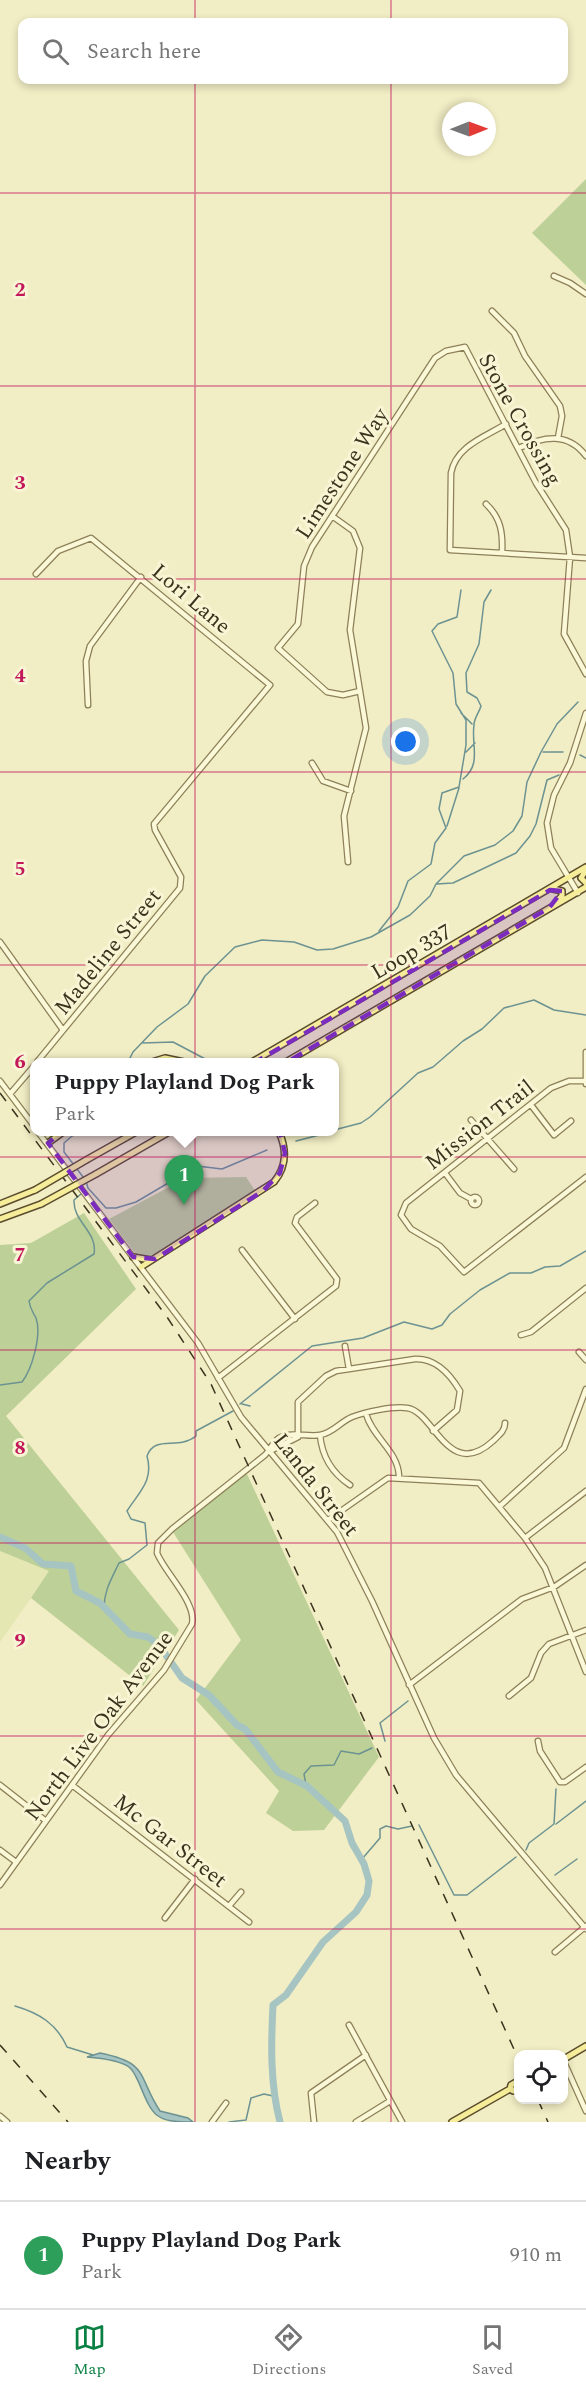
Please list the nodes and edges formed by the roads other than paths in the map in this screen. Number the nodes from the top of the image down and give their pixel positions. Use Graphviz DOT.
graph roads {
  1 [pos="554,276"];
  2 [pos="586,294"];
  3 [pos="492,310"];
  4 [pos="465,347"];
  5 [pos="506,424"];
  6 [pos="558,438"];
  7 [pos="519,448"];
  8 [pos="586,456"];
  9 [pos="486,504"];
  10 [pos="332,516"];
  11 [pos="502,553"];
  12 [pos="570,557"];
  13 [pos="586,558"];
  14 [pos="36,574"];
  15 [pos="141,577"];
  16 [pos="586,674"];
  17 [pos="270,685"];
  18 [pos="360,691"];
  19 [pos="88,705"];
  20 [pos="586,714"];
  21 [pos="312,764"];
  22 [pos="351,791"];
  23 [pos="348,862"];
  24 [pos="586,868"];
  25 [pos="569,877"];
  26 [pos="586,885"];
  27 [pos="550,890"];
  28 [pos="578,893"];
  29 [pos="549,908"];
  30 [pos="0,942"];
  31 [pos="63,1030"];
  32 [pos="586,1052"];
  33 [pos="40,1058"];
  34 [pos="259,1058"];
  35 [pos="293,1058"];
  36 [pos="30,1070"];
  37 [pos="0,1081"];
  38 [pos="586,1082"];
  39 [pos="9,1094"];
  40 [pos="531,1105"];
  41 [pos="471,1120"];
  42 [pos="30,1121"];
  43 [pos="571,1121"];
  44 [pos="42,1136"];
  45 [pos="57,1136"];
  46 [pos="128,1136"];
  47 [pos="161,1136"];
  48 [pos="281,1136"];
  49 [pos="488,1141"];
  50 [pos="48,1143"];
  51 [pos="514,1169"];
  52 [pos="445,1173"];
  53 [pos="586,1177"];
  54 [pos="471,1199"];
  55 [pos="7,1202"];
  56 [pos="315,1203"];
  57 [pos="0,1204"];
  58 [pos="9,1216"];
  59 [pos="0,1219"];
  60 [pos="242,1250"];
  61 [pos="133,1257"];
  62 [pos="155,1259"];
  63 [pos="141,1267"];
  64 [pos="586,1288"];
  65 [pos="295,1319"];
  66 [pos="521,1335"];
  67 [pos="345,1346"];
  68 [pos="579,1352"];
  69 [pos="586,1360"];
  70 [pos="349,1369"];
  71 [pos="218,1378"];
  72 [pos="586,1389"];
  73 [pos="366,1414"];
  74 [pos="505,1423"];
  75 [pos="433,1431"];
  76 [pos="320,1435"];
  77 [pos="284,1436"];
  78 [pos="298,1437"];
  79 [pos="287,1443"];
  80 [pos="270,1451"];
  81 [pos="399,1476"];
  82 [pos="350,1485"];
  83 [pos="586,1491"];
  84 [pos="500,1507"];
  85 [pos="328,1520"];
  86 [pos="525,1539"];
  87 [pos="586,1565"];
  88 [pos="554,1587"];
  89 [pos="586,1630"];
  90 [pos="572,1635"];
  91 [pos="586,1672"];
  92 [pos="409,1685"];
  93 [pos="509,1696"];
  94 [pos="538,1741"];
  95 [pos="586,1767"];
  96 [pos="0,1785"];
  97 [pos="72,1785"];
  98 [pos="46,1821"];
  99 [pos="0,1850"];
  100 [pos="16,1862"];
  101 [pos="195,1879"];
  102 [pos="0,1885"];
  103 [pos="241,1892"];
  104 [pos="229,1906"];
  105 [pos="165,1918"];
  106 [pos="249,1922"];
  107 [pos="586,1928"];
  108 [pos="555,1952"];
  109 [pos="349,2025"];
  110 [pos="586,2046"];
  111 [pos="366,2055"];
  112 [pos="568,2057"];
  113 [pos="568,2069"];
  114 [pos="514,2084"];
  115 [pos="510,2089"];
  116 [pos="514,2090"];
  117 [pos="390,2101"];
  118 [pos="226,2103"];
  119 [pos="586,2111"];
  120 [pos="0,2116"];
  121 [pos="7,2122"];
  122 [pos="212,2122"];
  123 [pos="314,2122"];
  124 [pos="357,2122"];
  125 [pos="402,2122"];
  126 [pos="452,2122"];
  1 -- 2 [label="street"];
  3 -- 6 [label="street"];
  4 -- 5 [label="street, Stone Crossing"];
  4 -- 10 [label="street, Limestone Way"];
  5 -- 7 [label="street, Stone Crossing"];
  5 -- 11 [label="street"];
  6 -- 7 [label="street"];
  6 -- 8 [label="street"];
  7 -- 12 [label="street, Stone Crossing"];
  9 -- 11 [label="street"];
  10 -- 18 [label="street"];
  10 -- 18 [label="street, Limestone Way"];
  11 -- 12 [label="street"];
  12 -- 13 [label="street"];
  12 -- 16 [label="street, Stone Crossing"];
  14 -- 15 [label="street, Lori Lane"];
  15 -- 17 [label="street, Lori Lane"];
  15 -- 19 [label="street"];
  17 -- 31 [label="street, Madeline Street"];
  18 -- 22 [label="street"];
  20 -- 25 [label="street"];
  21 -- 22 [label="street"];
  22 -- 23 [label="street"];
  24 -- 25 [label="main road, Loop 337"];
  24 -- 26 [label="main road"];
  25 -- 27 [label="main road, Loop 337"];
  25 -- 28 [label="street"];
  26 -- 28 [label="main road, Loop 337"];
  27 -- 29 [label="main road"];
  27 -- 34 [label="main road, Loop 337"];
  28 -- 29 [label="main road, Loop 337"];
  29 -- 35 [label="main road, Loop 337"];
  30 -- 31 [label="street"];
  31 -- 33 [label="street, Madeline Street"];
  32 -- 38 [label="street"];
  36 -- 39 [label="street, Madeline Street"];
  37 -- 39 [label="street"];
  38 -- 40 [label="street, Mission Trail"];
  39 -- 42 [label="street"];
  40 -- 43 [label="street"];
  40 -- 49 [label="street, Mission Trail"];
  41 -- 49 [label="street"];
  44 -- 50 [label="street, Landa Street"];
  45 -- 50 [label="main road"];
  46 -- 55 [label="main road, bridge"];
  47 -- 58 [label="main road, bridge"];
  48 -- 62 [label="main road"];
  49 -- 51 [label="street"];
  49 -- 52 [label="street, Mission Trail"];
  50 -- 61 [label="street, Landa Street"];
  52 -- 53 [label="street, Mission Trail"];
  52 -- 54 [label="street"];
  55 -- 57 [label="main road"];
  55 -- 58 [label="main road"];
  56 -- 65 [label="street"];
  58 -- 59 [label="main road"];
  60 -- 65 [label="street"];
  61 -- 62 [label="main road"];
  61 -- 63 [label="street, Landa Street"];
  62 -- 63 [label="main road"];
  63 -- 71 [label="street, Landa Street"];
  64 -- 66 [label="street"];
  65 -- 71 [label="street"];
  67 -- 70 [label="street"];
  68 -- 69 [label="street"];
  70 -- 75 [label="street"];
  70 -- 78 [label="street"];
  71 -- 80 [label="street, Landa Street"];
  72 -- 84 [label="street"];
  73 -- 75 [label="street"];
  73 -- 76 [label="street"];
  73 -- 81 [label="street"];
  74 -- 75 [label="street"];
  76 -- 78 [label="street"];
  76 -- 82 [label="street"];
  77 -- 78 [label="street"];
  77 -- 79 [label="street"];
  77 -- 80 [label="street"];
  78 -- 79 [label="street"];
  79 -- 80 [label="street"];
  80 -- 85 [label="street, Landa Street"];
  80 -- 97 [label="street, North Live Oak Avenue"];
  81 -- 84 [label="street"];
  81 -- 85 [label="street"];
  83 -- 86 [label="street"];
  84 -- 86 [label="street"];
  85 -- 92 [label="street, Landa Street"];
  86 -- 88 [label="street"];
  87 -- 88 [label="street"];
  88 -- 90 [label="street"];
  88 -- 92 [label="street"];
  89 -- 90 [label="street"];
  90 -- 91 [label="street"];
  90 -- 93 [label="street"];
  92 -- 107 [label="street, Landa Street"];
  94 -- 95 [label="street"];
  96 -- 98 [label="street"];
  97 -- 98 [label="street, North Live Oak Avenue"];
  97 -- 101 [label="street, Mc Gar Street"];
  98 -- 100 [label="street, North Live Oak Avenue"];
  99 -- 100 [label="street"];
  100 -- 102 [label="street, North Live Oak Avenue"];
  101 -- 104 [label="street, Mc Gar Street"];
  101 -- 105 [label="street"];
  103 -- 104 [label="street"];
  104 -- 106 [label="street, Mc Gar Street"];
  107 -- 108 [label="street"];
  109 -- 111 [label="street"];
  110 -- 112 [label="main road"];
  111 -- 117 [label="street"];
  111 -- 123 [label="street"];
  113 -- 119 [label="street"];
  114 -- 115 [label="main road"];
  115 -- 116 [label="main road"];
  115 -- 126 [label="main road"];
  117 -- 124 [label="street"];
  117 -- 125 [label="street"];
  118 -- 122 [label="street"];
  120 -- 121 [label="street"];
}
